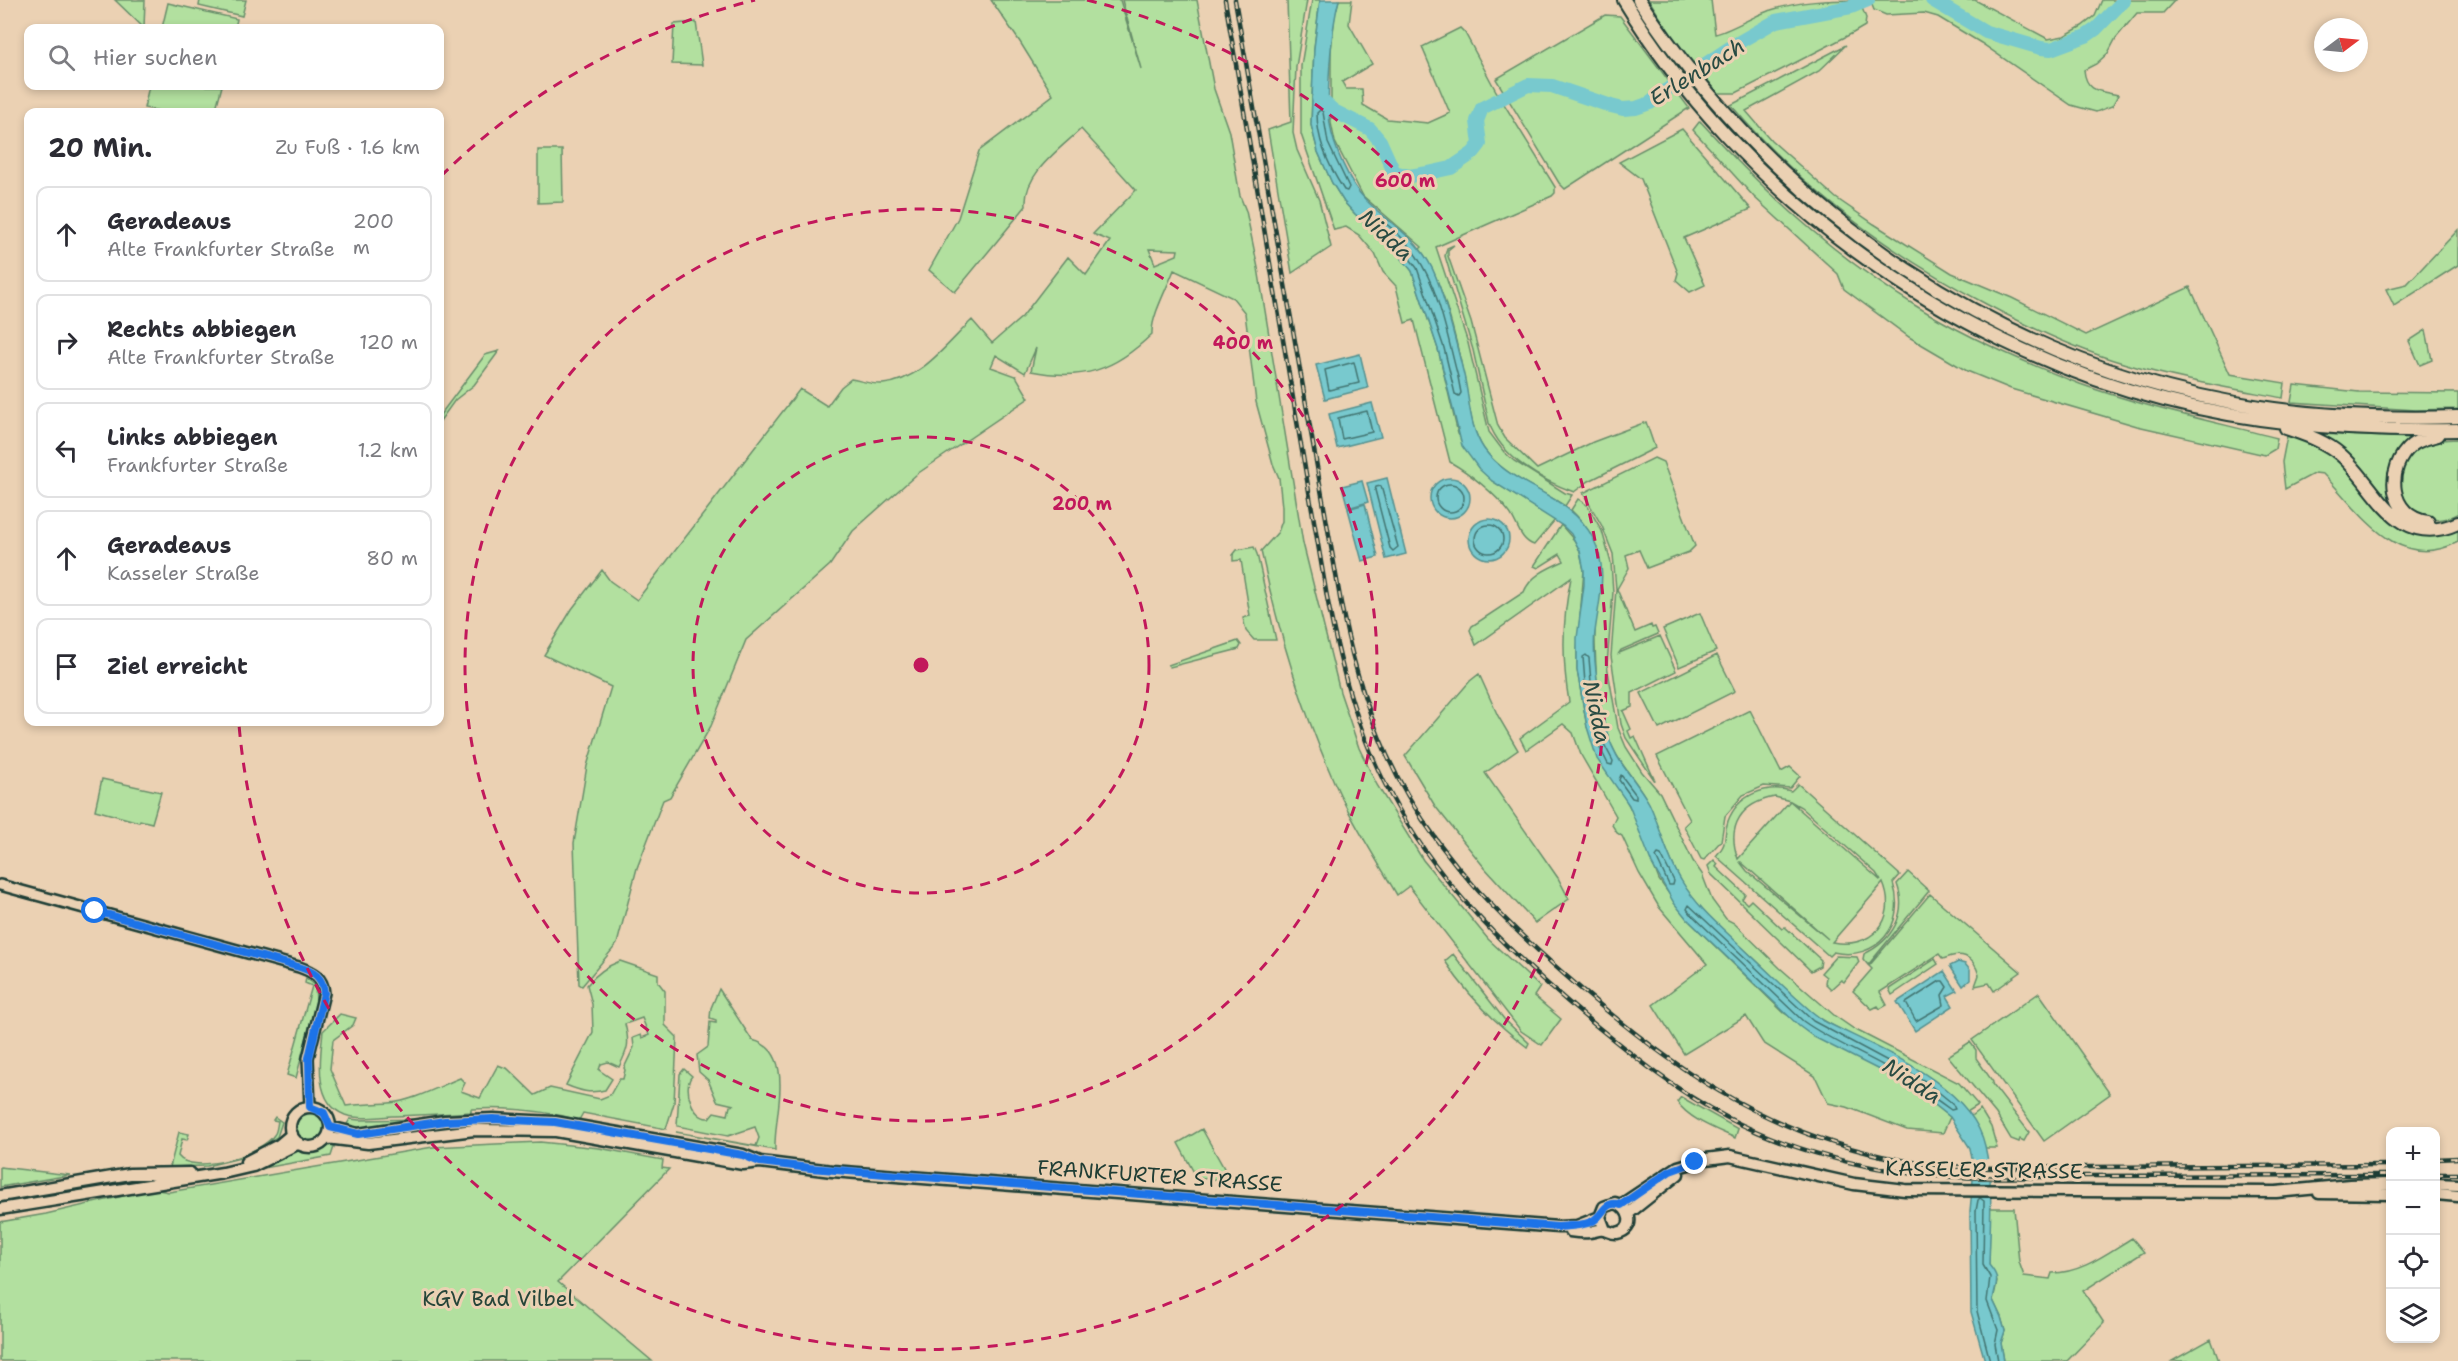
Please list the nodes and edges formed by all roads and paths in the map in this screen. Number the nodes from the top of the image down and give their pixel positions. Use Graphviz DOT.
graph roads {
  1 [pos="1623,0"];
  2 [pos="1639,0"];
  3 [pos="1687,78"];
  4 [pos="2458,417"];
  5 [pos="2257,419"];
  6 [pos="2458,430"];
  7 [pos="2458,518"];
  8 [pos="2458,523"];
  9 [pos="0,885"];
  10 [pos="310,1107"];
  11 [pos="328,1132"];
  12 [pos="296,1139"];
  13 [pos="2386,1184"];
  14 [pos="2440,1184"];
  15 [pos="2458,1185"];
  16 [pos="2276,1192"];
  17 [pos="2386,1194"];
  18 [pos="2440,1194"];
  19 [pos="0,1196"];
  20 [pos="2458,1196"];
  21 [pos="2,1209"];
  22 [pos="1625,1209"];
  23 [pos="1600,1217"];
  24 [pos="1558,1227"];
  25 [pos="1605,1230"];
  1 -- 3 [label="highway"];
  2 -- 3 [label="highway"];
  3 -- 4 [label="highway"];
  3 -- 5 [label="highway"];
  5 -- 6 [label="highway"];
  5 -- 8 [label="highway"];
  6 -- 7 [label="highway"];
  9 -- 10 [label="street"];
  10 -- 11 [label="main road"];
  10 -- 12 [label="main road"];
  11 -- 12 [label="main road, FRANKFURTER STRASSE"];
  11 -- 24 [label="main road, FRANKFURTER STRASSE"];
  12 -- 19 [label="main road, FRANKFURTER STRASSE"];
  12 -- 21 [label="main road, FRANKFURTER STRASSE"];
  13 -- 16 [label="main road, KASSELER STRASSE"];
  14 -- 15 [label="main road"];
  16 -- 17 [label="main road, KASSELER STRASSE"];
  16 -- 22 [label="main road, KASSELER STRASSE"];
  18 -- 20 [label="main road"];
  22 -- 23 [label="main road, FRANKFURTER STRASSE"];
  22 -- 25 [label="main road, FRANKFURTER STRASSE"];
  23 -- 24 [label="main road, FRANKFURTER STRASSE"];
  23 -- 25 [label="main road"];
  24 -- 25 [label="main road, FRANKFURTER STRASSE"];
}
